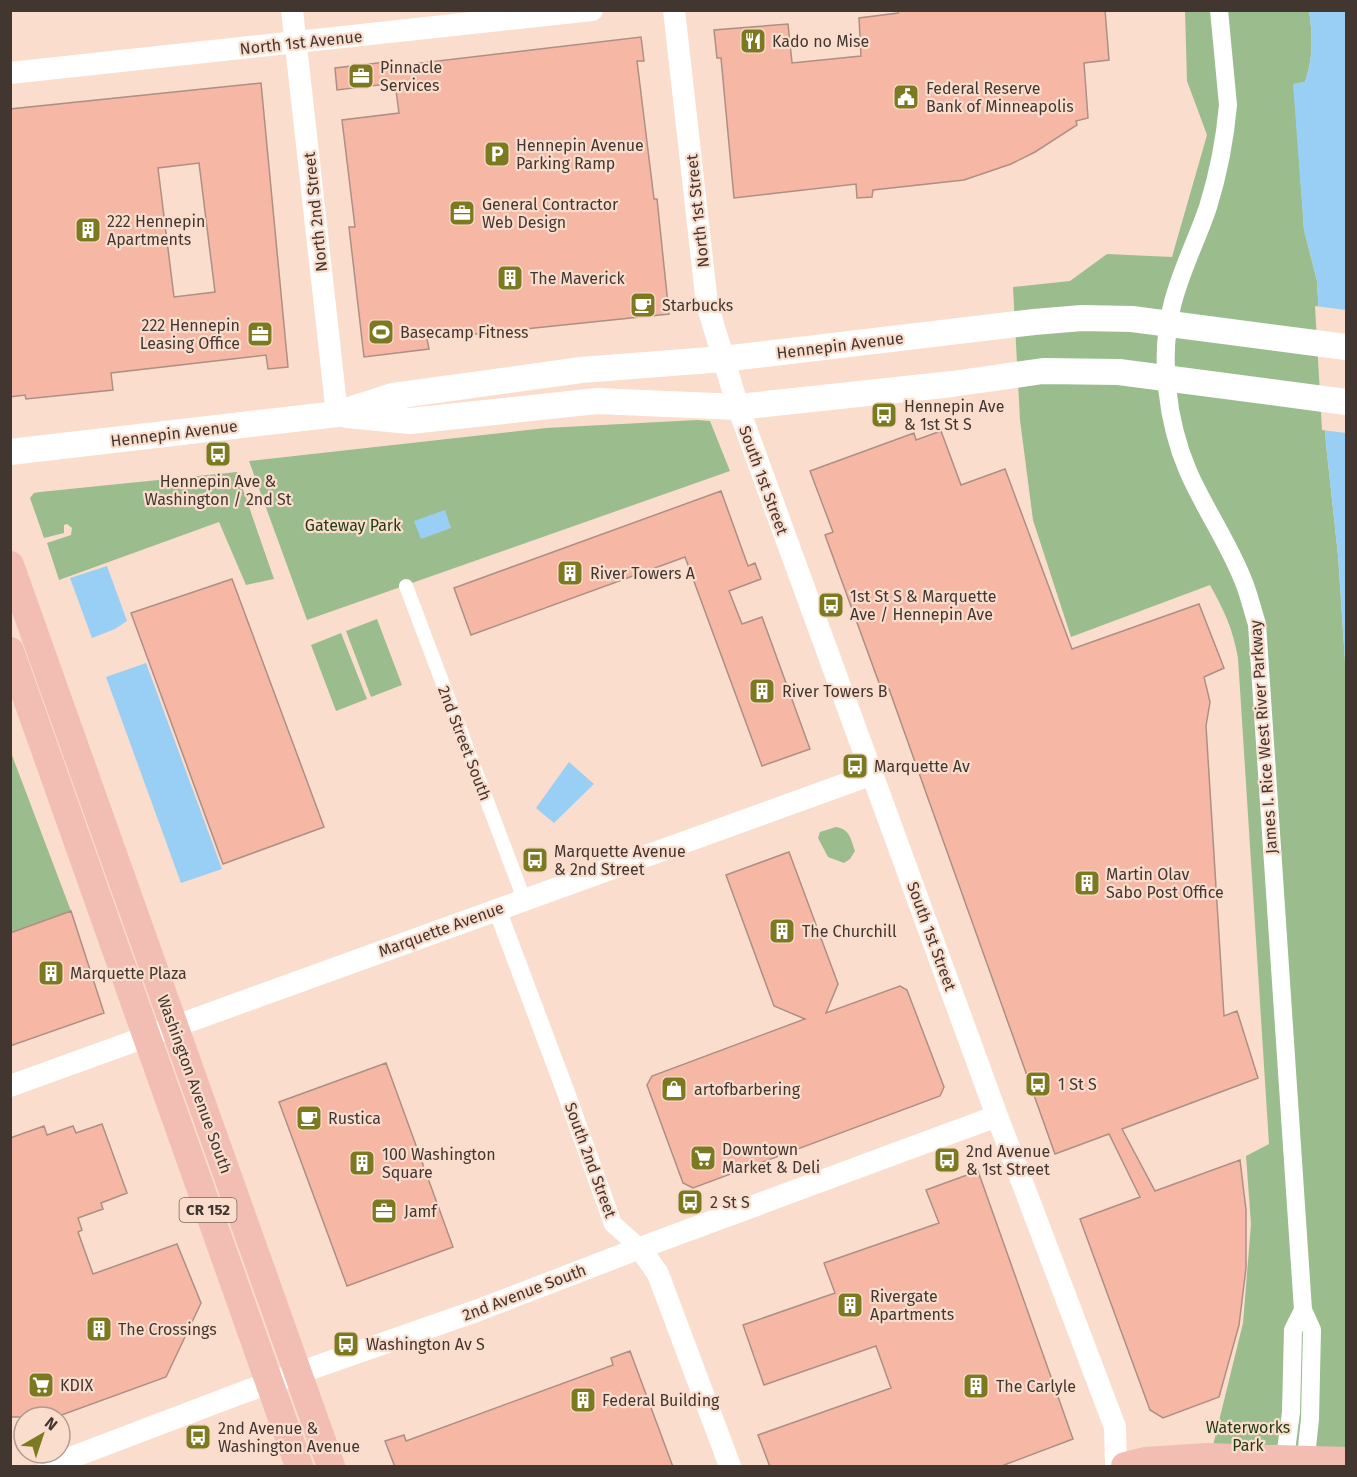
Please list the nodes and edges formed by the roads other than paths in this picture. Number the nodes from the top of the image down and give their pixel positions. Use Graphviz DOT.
graph roads {
  1 [pos="292,10"];
  2 [pos="592,10"];
  3 [pos="674,10"];
  4 [pos="1219,10"];
  5 [pos="296,42"];
  6 [pos="10,73"];
  7 [pos="1347,347"];
  8 [pos="723,359"];
  9 [pos="1347,402"];
  10 [pos="738,407"];
  11 [pos="337,414"];
  12 [pos="10,452"];
  13 [pos="10,565"];
  14 [pos="406,586"];
  15 [pos="10,651"];
  16 [pos="52,679"];
  17 [pos="17,689"];
  18 [pos="873,774"];
  19 [pos="524,899"];
  20 [pos="497,909"];
  21 [pos="175,1026"];
  22 [pos="147,1037"];
  23 [pos="10,1086"];
  24 [pos="997,1116"];
  25 [pos="640,1248"];
  26 [pos="1304,1310"];
  27 [pos="298,1373"];
  28 [pos="269,1383"];
  29 [pos="1347,1461"];
  30 [pos="49,1467"];
  31 [pos="298,1467"];
  32 [pos="331,1467"];
  33 [pos="730,1467"];
  34 [pos="1116,1467"];
  35 [pos="1125,1467"];
  36 [pos="1284,1467"];
  37 [pos="1305,1467"];
  1 -- 5 [label="street, North 2nd Street"];
  2 -- 5 [label="street, North 1st Avenue"];
  3 -- 8 [label="street, North 1st Street"];
  4 -- 26 [label="street, James I. Rice West River Parkway"];
  5 -- 6 [label="street, North 1st Avenue"];
  5 -- 11 [label="street, North 2nd Street"];
  7 -- 8 [label="main road, Hennepin Avenue"];
  8 -- 10 [label="street, North 1st Street"];
  8 -- 11 [label="main road, Hennepin Avenue"];
  9 -- 10 [label="main road, Hennepin Avenue"];
  10 -- 11 [label="main road, Hennepin Avenue"];
  10 -- 18 [label="street, South 1st Street"];
  11 -- 12 [label="main road, Hennepin Avenue"];
  13 -- 16 [label="main road, Washington Avenue South / CR 152"];
  14 -- 19 [label="street, 2nd Street South"];
  15 -- 17 [label="main road, Washington Avenue South / CR 152"];
  16 -- 17 [label="street"];
  16 -- 21 [label="main road, Washington Avenue South / CR 152"];
  17 -- 22 [label="main road, Washington Avenue South / CR 152"];
  18 -- 19 [label="street, Marquette Avenue"];
  18 -- 24 [label="street, South 1st Street"];
  19 -- 20 [label="street, Marquette Avenue"];
  20 -- 21 [label="street, Marquette Avenue"];
  20 -- 25 [label="street, South 2nd Street"];
  21 -- 22 [label="street, Marquette Avenue"];
  21 -- 27 [label="main road, Washington Avenue South / CR 152"];
  22 -- 23 [label="street, Marquette Avenue"];
  22 -- 28 [label="main road, Washington Avenue South / CR 152"];
  24 -- 25 [label="street, 2nd Avenue South"];
  24 -- 34 [label="street, South 1st Street"];
  25 -- 27 [label="street, 2nd Avenue South"];
  25 -- 33 [label="street, South 2nd Street"];
  26 -- 36 [label="street, James I. Rice West River Parkway"];
  26 -- 37 [label="street, James I. Rice West River Parkway"];
  27 -- 28 [label="street, 2nd Avenue South"];
  27 -- 32 [label="main road, Washington Avenue South / CR 152"];
  28 -- 30 [label="street, 2nd Avenue South"];
  28 -- 31 [label="main road, Washington Avenue South / CR 152"];
  29 -- 35 [label="main road"];
}
